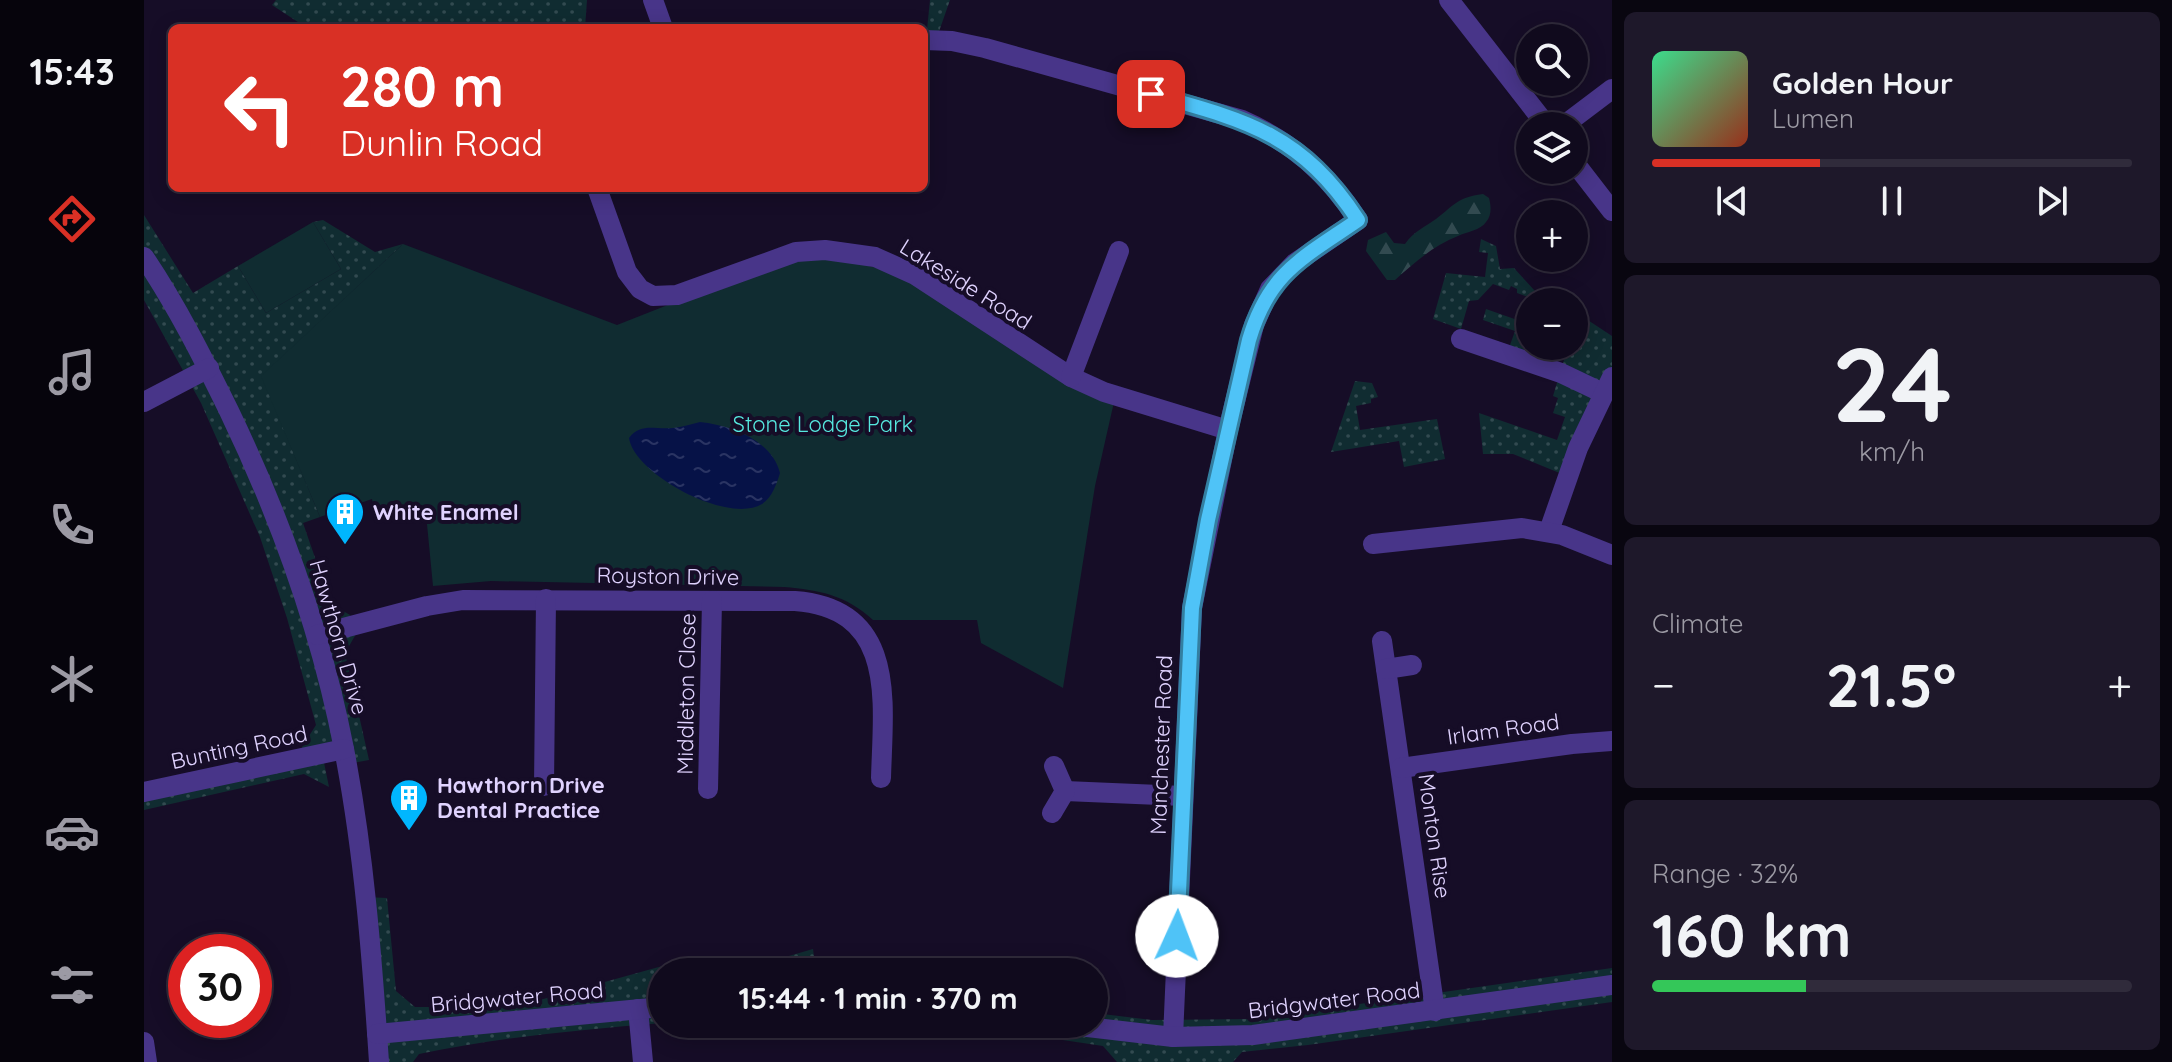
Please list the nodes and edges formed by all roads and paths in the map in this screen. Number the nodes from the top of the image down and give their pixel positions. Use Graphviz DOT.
graph roads {
  1 [pos="653,0"];
  2 [pos="1449,0"];
  3 [pos="662,24"];
  4 [pos="928,40"];
  5 [pos="1612,89"];
  6 [pos="1536,112"];
  7 [pos="1582,112"];
  8 [pos="1588,180"];
  9 [pos="598,192"];
  10 [pos="1612,211"];
  11 [pos="1119,251"];
  12 [pos="144,257"];
  13 [pos="1461,339"];
  14 [pos="209,368"];
  15 [pos="1071,377"];
  16 [pos="1607,385"];
  17 [pos="144,402"];
  18 [pos="1228,430"];
  19 [pos="1549,531"];
  20 [pos="1373,544"];
  21 [pos="1612,555"];
  22 [pos="546,599"];
  23 [pos="712,601"];
  24 [pos="317,635"];
  25 [pos="1382,641"];
  26 [pos="1412,665"];
  27 [pos="1386,669"];
  28 [pos="1612,741"];
  29 [pos="344,749"];
  30 [pos="1054,766"];
  31 [pos="1401,768"];
  32 [pos="881,778"];
  33 [pos="544,786"];
  34 [pos="708,789"];
  35 [pos="1065,791"];
  36 [pos="144,792"];
  37 [pos="1183,796"];
  38 [pos="1052,813"];
  39 [pos="1612,985"];
  40 [pos="648,1008"];
  41 [pos="638,1009"];
  42 [pos="1435,1011"];
  43 [pos="1108,1029"];
  44 [pos="377,1034"];
  45 [pos="1173,1037"];
  46 [pos="144,1042"];
  47 [pos="147,1062"];
  48 [pos="379,1062"];
  49 [pos="643,1062"];
  1 -- 3 [label="street"];
  2 -- 6 [label="street"];
  4 -- 18 [label="street, Manchester Road"];
  5 -- 7 [label="street"];
  8 -- 10 [label="street"];
  9 -- 15 [label="street, Lakeside Road"];
  11 -- 15 [label="street"];
  12 -- 14 [label="street, Hawthorn Drive"];
  13 -- 16 [label="street"];
  14 -- 17 [label="street"];
  14 -- 24 [label="street, Hawthorn Drive"];
  15 -- 18 [label="street, Lakeside Road"];
  16 -- 19 [label="street"];
  18 -- 37 [label="street, Manchester Road"];
  19 -- 20 [label="street"];
  19 -- 21 [label="street"];
  22 -- 23 [label="street, Royston Drive"];
  22 -- 24 [label="street, Royston Drive"];
  22 -- 33 [label="street"];
  23 -- 32 [label="street, Royston Drive"];
  23 -- 34 [label="street, Middleton Close"];
  24 -- 29 [label="street, Hawthorn Drive"];
  25 -- 27 [label="street, Monton Rise"];
  26 -- 27 [label="street"];
  27 -- 31 [label="street, Monton Rise"];
  28 -- 31 [label="street, Irlam Road"];
  29 -- 36 [label="street, Bunting Road"];
  29 -- 44 [label="street, Hawthorn Drive"];
  30 -- 35 [label="street"];
  31 -- 42 [label="street, Monton Rise"];
  35 -- 37 [label="street"];
  35 -- 38 [label="street"];
  37 -- 45 [label="street, Manchester Road"];
  39 -- 42 [label="street, Bridgwater Road"];
  40 -- 41 [label="street, Bridgwater Road"];
  41 -- 44 [label="street, Bridgwater Road"];
  41 -- 49 [label="street"];
  42 -- 45 [label="street, Bridgwater Road"];
  43 -- 45 [label="street, Bridgwater Road"];
  44 -- 48 [label="street, Hawthorn Drive"];
  46 -- 47 [label="street"];
}
